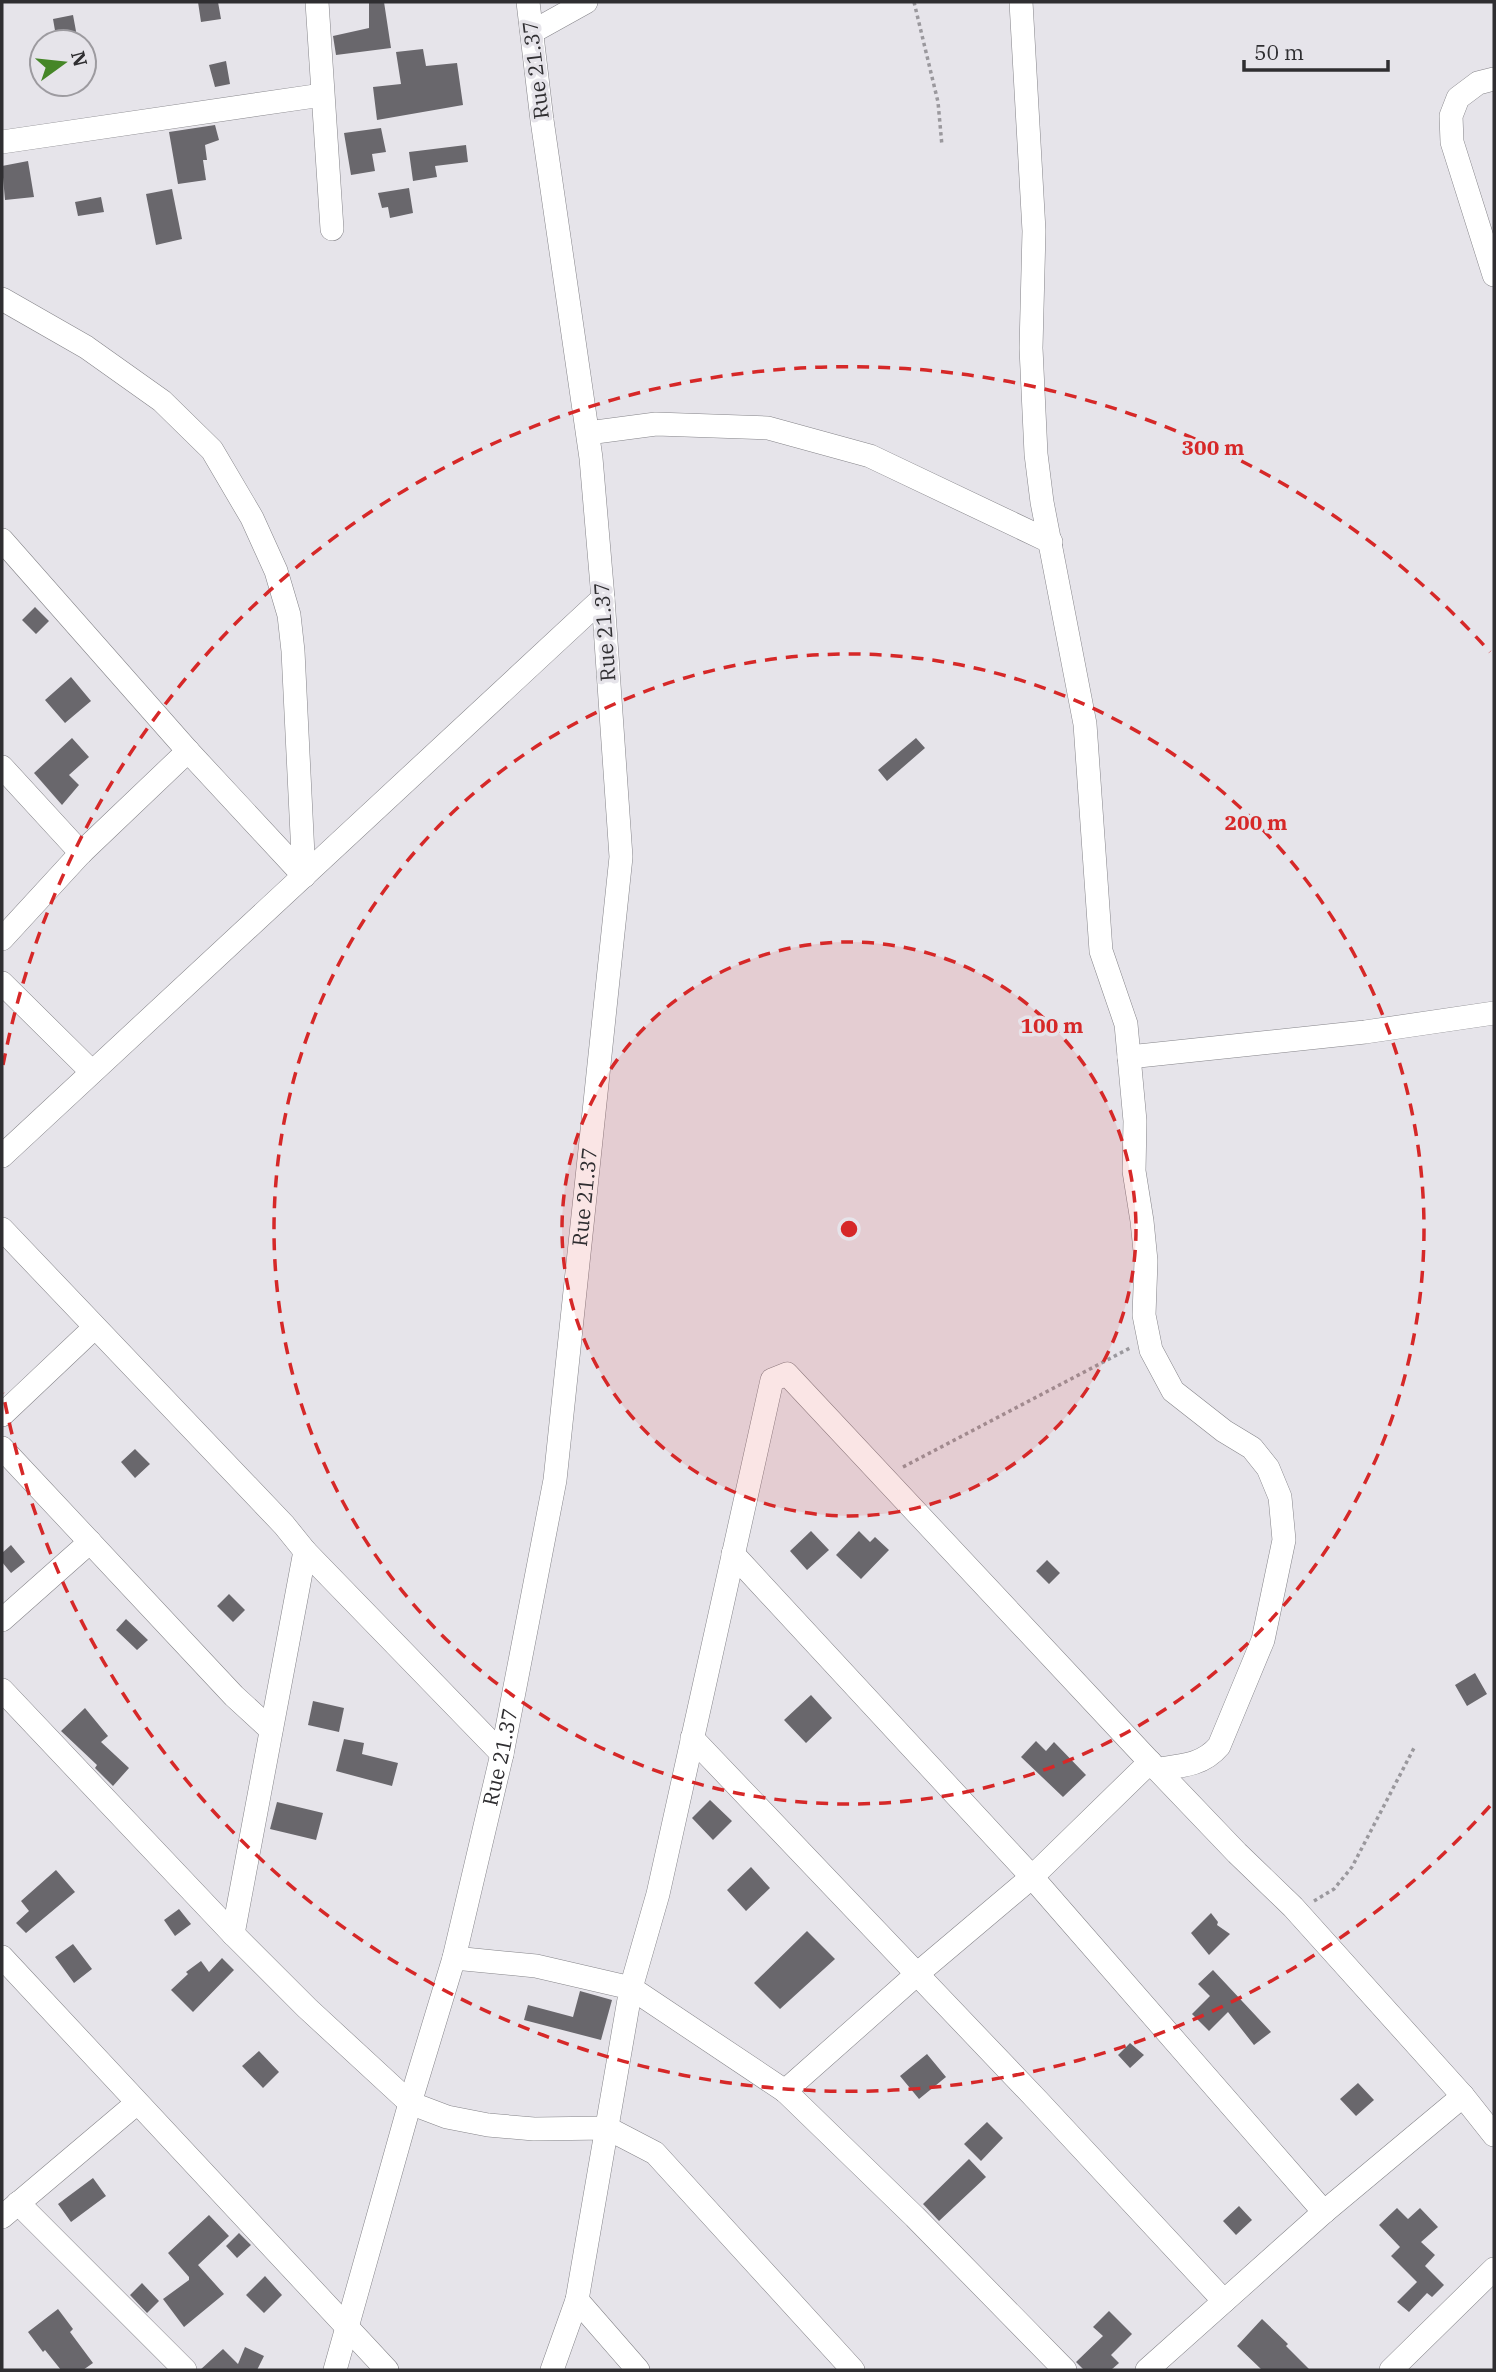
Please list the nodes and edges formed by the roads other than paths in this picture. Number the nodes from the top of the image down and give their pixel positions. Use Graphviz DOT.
graph roads {
  1 [pos="317,2"];
  2 [pos="528,2"];
  3 [pos="586,2"];
  4 [pos="1021,2"];
  5 [pos="532,32"];
  6 [pos="1494,79"];
  7 [pos="322,95"];
  8 [pos="2,142"];
  9 [pos="332,229"];
  10 [pos="1494,275"];
  11 [pos="2,299"];
  12 [pos="588,433"];
  13 [pos="2,540"];
  14 [pos="1051,542"];
  15 [pos="603,598"];
  16 [pos="188,751"];
  17 [pos="2,767"];
  18 [pos="81,853"];
  19 [pos="304,876"];
  20 [pos="2,939"];
  21 [pos="2,983"];
  22 [pos="1494,1013"];
  23 [pos="1129,1057"];
  24 [pos="92,1072"];
  25 [pos="2,1157"];
  26 [pos="2,1229"];
  27 [pos="94,1328"];
  28 [pos="2,1415"];
  29 [pos="2,1448"];
  30 [pos="90,1542"];
  31 [pos="305,1551"];
  32 [pos="733,1554"];
  33 [pos="2,1620"];
  34 [pos="2,1690"];
  35 [pos="271,1730"];
  36 [pos="692,1738"];
  37 [pos="502,1754"];
  38 [pos="1154,1766"];
  39 [pos="1032,1877"];
  40 [pos="233,1934"];
  41 [pos="2,1957"];
  42 [pos="454,1958"];
  43 [pos="917,1974"];
  44 [pos="631,1988"];
  45 [pos="785,2091"];
  46 [pos="1463,2096"];
  47 [pos="137,2103"];
  48 [pos="410,2103"];
  49 [pos="607,2128"];
  50 [pos="1494,2135"];
  51 [pos="10,2210"];
  52 [pos="1324,2212"];
  53 [pos="1494,2269"];
  54 [pos="576,2300"];
  55 [pos="1224,2301"];
  56 [pos="348,2327"];
  57 [pos="185,2370"];
  58 [pos="334,2370"];
  59 [pos="387,2370"];
  60 [pos="552,2370"];
  61 [pos="638,2370"];
  62 [pos="853,2370"];
  63 [pos="1065,2370"];
  64 [pos="1147,2370"];
  65 [pos="1391,2370"];
  1 -- 7 [label="street"];
  2 -- 5 [label="street, Rue 21.37"];
  3 -- 5 [label="street"];
  4 -- 14 [label="street"];
  5 -- 12 [label="street, Rue 21.37"];
  6 -- 10 [label="street"];
  7 -- 8 [label="street"];
  7 -- 9 [label="street"];
  11 -- 19 [label="street"];
  12 -- 14 [label="street"];
  12 -- 15 [label="street, Rue 21.37"];
  13 -- 16 [label="street"];
  14 -- 23 [label="street"];
  15 -- 19 [label="street"];
  15 -- 37 [label="street, Rue 21.37"];
  16 -- 18 [label="street"];
  16 -- 19 [label="street"];
  17 -- 18 [label="street"];
  18 -- 20 [label="street"];
  19 -- 24 [label="street"];
  21 -- 24 [label="street"];
  22 -- 23 [label="street"];
  23 -- 38 [label="street"];
  24 -- 25 [label="street"];
  26 -- 27 [label="street"];
  27 -- 28 [label="street"];
  27 -- 31 [label="street"];
  29 -- 30 [label="street"];
  30 -- 33 [label="street"];
  30 -- 35 [label="street"];
  31 -- 35 [label="street"];
  31 -- 37 [label="street"];
  32 -- 36 [label="street"];
  32 -- 38 [label="street"];
  32 -- 39 [label="street"];
  34 -- 40 [label="street"];
  35 -- 40 [label="street"];
  36 -- 43 [label="street"];
  36 -- 44 [label="street"];
  37 -- 42 [label="street, Rue 21.37"];
  38 -- 39 [label="street"];
  38 -- 46 [label="street"];
  39 -- 43 [label="street"];
  39 -- 52 [label="street"];
  40 -- 48 [label="street"];
  41 -- 47 [label="street"];
  42 -- 44 [label="street"];
  42 -- 48 [label="street, Rue 21.37"];
  43 -- 45 [label="street"];
  43 -- 55 [label="street"];
  44 -- 45 [label="street"];
  44 -- 49 [label="street"];
  45 -- 63 [label="street"];
  46 -- 50 [label="street"];
  46 -- 52 [label="street"];
  47 -- 51 [label="street"];
  47 -- 56 [label="street"];
  48 -- 49 [label="street"];
  48 -- 56 [label="street, Rue 21.37"];
  49 -- 54 [label="street"];
  49 -- 62 [label="street"];
  51 -- 57 [label="street"];
  52 -- 55 [label="street"];
  53 -- 65 [label="street"];
  54 -- 60 [label="street"];
  54 -- 61 [label="street"];
  55 -- 64 [label="street"];
  56 -- 58 [label="street, Rue 21.37"];
  56 -- 59 [label="street"];
}
